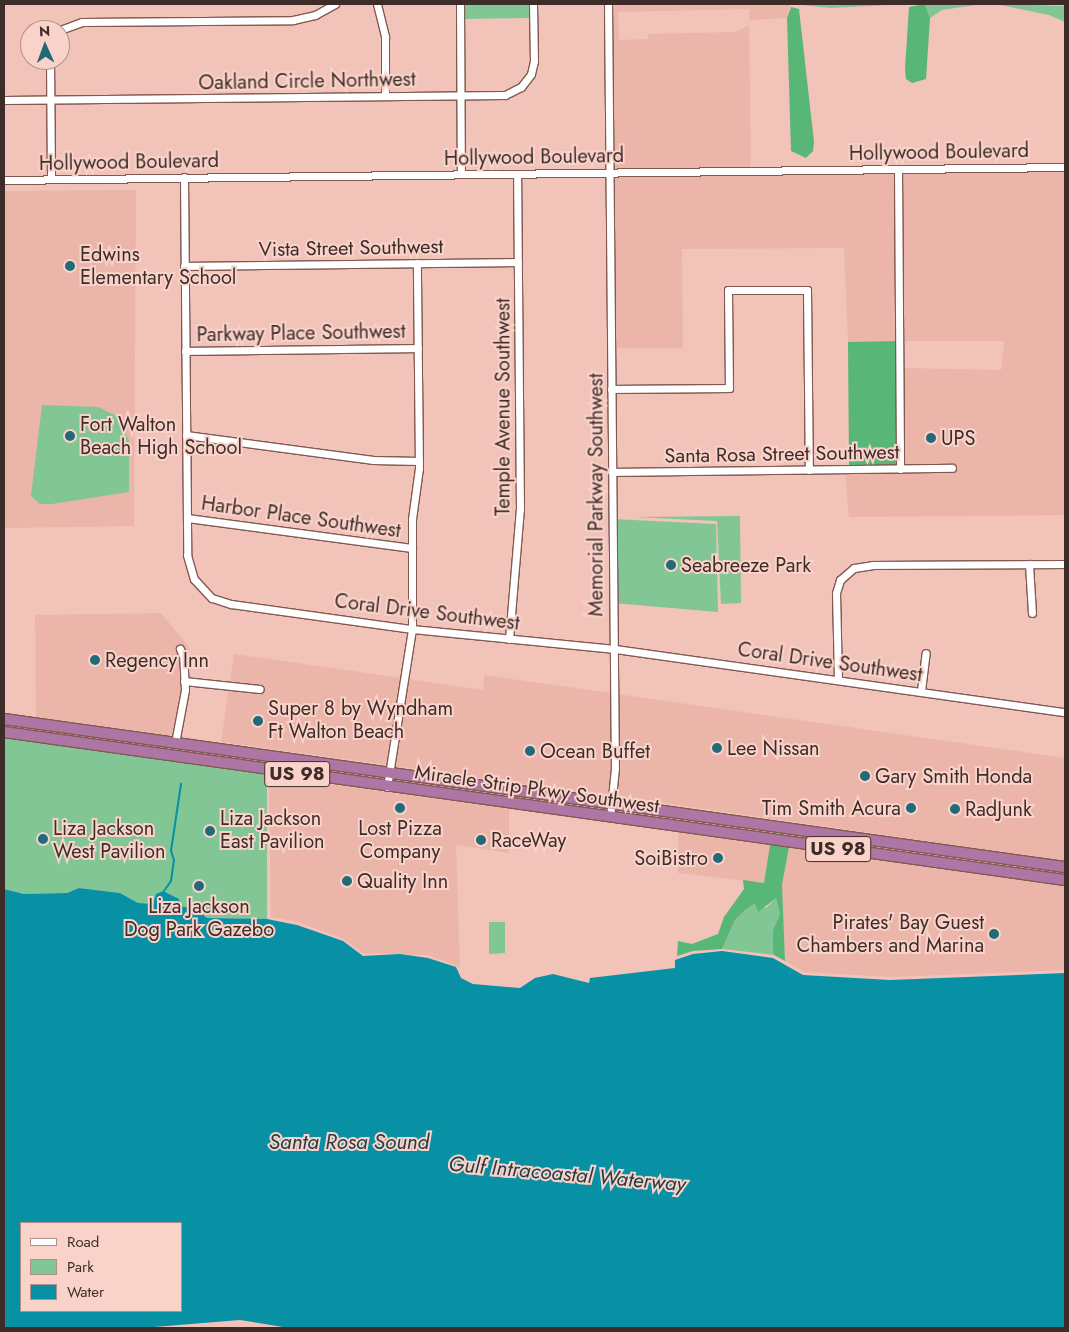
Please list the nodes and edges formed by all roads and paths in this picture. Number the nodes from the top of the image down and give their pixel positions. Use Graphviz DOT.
graph roads {
  1 [pos="335,4"];
  2 [pos="377,4"];
  3 [pos="460,4"];
  4 [pos="534,4"];
  5 [pos="608,4"];
  6 [pos="70,26"];
  7 [pos="50,70"];
  8 [pos="460,95"];
  9 [pos="385,96"];
  10 [pos="50,99"];
  11 [pos="4,100"];
  12 [pos="1065,167"];
  13 [pos="898,169"];
  14 [pos="610,173"];
  15 [pos="461,174"];
  16 [pos="517,174"];
  17 [pos="184,178"];
  18 [pos="51,179"];
  19 [pos="4,180"];
  20 [pos="518,262"];
  21 [pos="417,263"];
  22 [pos="184,266"];
  23 [pos="418,348"];
  24 [pos="185,351"];
  25 [pos="611,389"];
  26 [pos="186,434"];
  27 [pos="419,461"];
  28 [pos="952,468"];
  29 [pos="900,469"];
  30 [pos="809,470"];
  31 [pos="612,472"];
  32 [pos="187,518"];
  33 [pos="412,548"];
  34 [pos="1029,564"];
  35 [pos="1065,564"];
  36 [pos="1032,613"];
  37 [pos="412,629"];
  38 [pos="509,639"];
  39 [pos="180,649"];
  40 [pos="613,649"];
  41 [pos="926,654"];
  42 [pos="838,680"];
  43 [pos="184,681"];
  44 [pos="260,689"];
  45 [pos="921,691"];
  46 [pos="1065,712"];
  47 [pos="4,719"];
  48 [pos="4,732"];
  49 [pos="175,743"];
  50 [pos="390,773"];
  51 [pos="387,787"];
  52 [pos="612,804"];
  53 [pos="610,817"];
  54 [pos="1065,867"];
  55 [pos="1065,880"];
  1 -- 6 [label="street"];
  2 -- 9 [label="street"];
  3 -- 8 [label="street"];
  4 -- 8 [label="street, Oakland Circle Northwest"];
  5 -- 14 [label="street, Memorial Parkway Southwest"];
  7 -- 10 [label="street"];
  8 -- 9 [label="street, Oakland Circle Northwest"];
  8 -- 15 [label="street"];
  9 -- 10 [label="street, Oakland Circle Northwest"];
  10 -- 11 [label="street, Oakland Circle Northwest"];
  10 -- 18 [label="street"];
  12 -- 13 [label="street, Hollywood Boulevard"];
  13 -- 14 [label="street, Hollywood Boulevard"];
  13 -- 29 [label="street"];
  14 -- 16 [label="street, Hollywood Boulevard"];
  14 -- 25 [label="street, Memorial Parkway Southwest"];
  15 -- 16 [label="street, Hollywood Boulevard"];
  15 -- 17 [label="street, Hollywood Boulevard"];
  16 -- 20 [label="street, Temple Avenue Southwest"];
  17 -- 18 [label="street, Hollywood Boulevard"];
  17 -- 22 [label="street, Coral Drive Southwest"];
  18 -- 19 [label="street, Hollywood Boulevard"];
  20 -- 21 [label="street, Vista Street Southwest"];
  20 -- 38 [label="street, Temple Avenue Southwest"];
  21 -- 22 [label="street, Vista Street Southwest"];
  21 -- 23 [label="street"];
  22 -- 24 [label="street, Coral Drive Southwest"];
  23 -- 24 [label="street, Parkway Place Southwest"];
  23 -- 27 [label="street"];
  24 -- 26 [label="street, Coral Drive Southwest"];
  25 -- 30 [label="street"];
  25 -- 31 [label="street, Memorial Parkway Southwest"];
  26 -- 27 [label="street"];
  26 -- 32 [label="street, Coral Drive Southwest"];
  27 -- 33 [label="street"];
  28 -- 29 [label="street, Santa Rosa Street Southwest"];
  29 -- 30 [label="street, Santa Rosa Street Southwest"];
  30 -- 31 [label="street, Santa Rosa Street Southwest"];
  31 -- 40 [label="street, Memorial Parkway Southwest"];
  32 -- 33 [label="street, Harbor Place Southwest"];
  32 -- 37 [label="street, Coral Drive Southwest"];
  33 -- 37 [label="street"];
  34 -- 35 [label="street"];
  34 -- 36 [label="street"];
  34 -- 42 [label="street"];
  37 -- 38 [label="street, Coral Drive Southwest"];
  37 -- 50 [label="street"];
  38 -- 40 [label="street, Coral Drive Southwest"];
  39 -- 43 [label="street"];
  40 -- 42 [label="street, Coral Drive Southwest"];
  40 -- 52 [label="street, Memorial Parkway Southwest"];
  41 -- 45 [label="street"];
  42 -- 45 [label="street, Coral Drive Southwest"];
  43 -- 44 [label="street"];
  43 -- 49 [label="street"];
  45 -- 46 [label="street, Coral Drive Southwest"];
  47 -- 49 [label="highway, Miracle Strip Pkwy Southwest / US 98"];
  48 -- 51 [label="highway, Miracle Strip Pkwy Southwest / US 98"];
  49 -- 50 [label="highway, Miracle Strip Pkwy Southwest / US 98"];
  50 -- 51 [label="street"];
  50 -- 52 [label="highway, Miracle Strip Pkwy Southwest / US 98"];
  51 -- 53 [label="highway, Miracle Strip Pkwy Southwest / US 98"];
  52 -- 53 [label="street, Memorial Parkway Southwest"];
  52 -- 54 [label="highway, Miracle Strip Pkwy Southwest / US 98"];
  53 -- 55 [label="highway, Miracle Strip Pkwy Southwest / US 98"];
}
